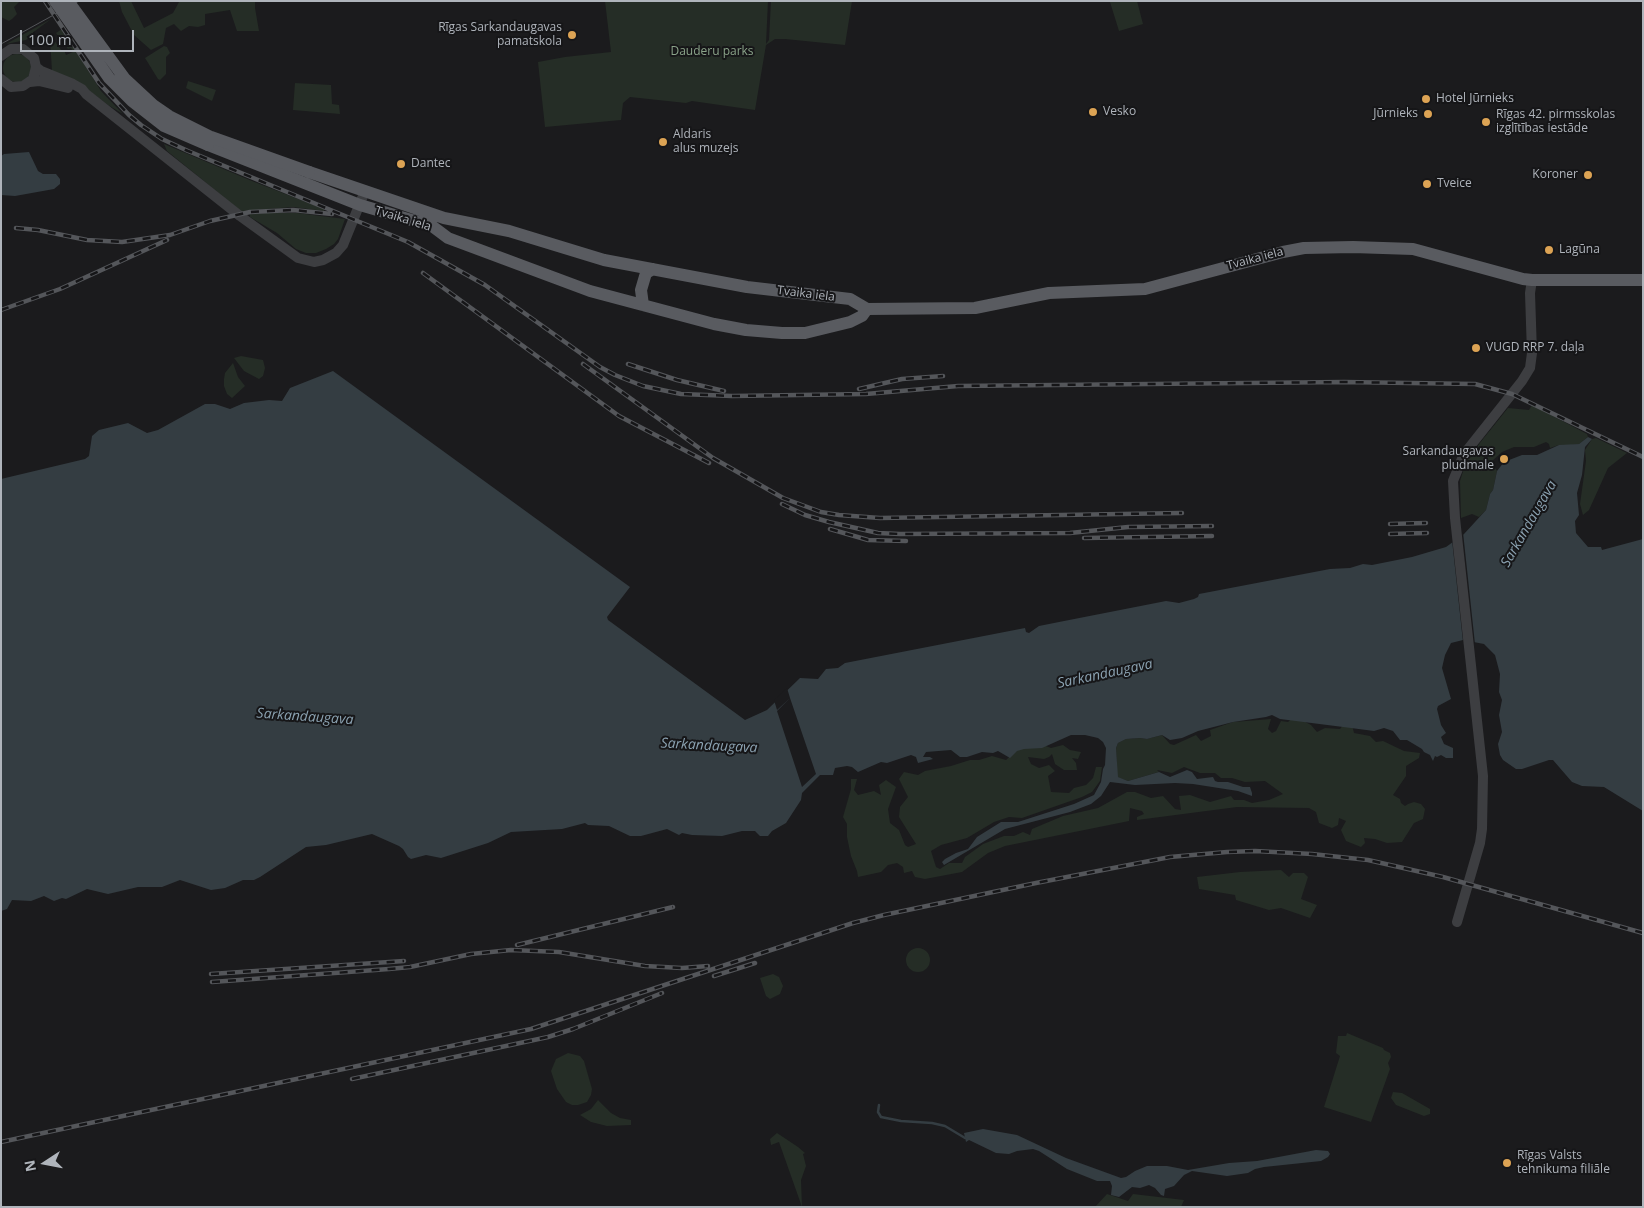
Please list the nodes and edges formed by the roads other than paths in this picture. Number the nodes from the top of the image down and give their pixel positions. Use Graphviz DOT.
graph roads {
  1 [pos="55,1"];
  2 [pos="68,1"];
  3 [pos="1,56"];
  4 [pos="36,67"];
  5 [pos="1,79"];
  6 [pos="30,82"];
  7 [pos="86,94"];
  8 [pos="308,178"];
  9 [pos="365,191"];
  10 [pos="360,205"];
  11 [pos="653,269"];
  12 [pos="1532,280"];
  13 [pos="1643,280"];
  14 [pos="643,305"];
  15 [pos="868,310"];
  16 [pos="1457,922"];
  1 -- 8 [label="main road, bridge"];
  2 -- 8 [label="main road, bridge"];
  3 -- 4 [label="street, Tvaika iela"];
  4 -- 6 [label="street"];
  4 -- 7 [label="street, Tvaika iela"];
  5 -- 6 [label="street, Tvaika iela"];
  6 -- 7 [label="street, Tvaika iela"];
  7 -- 10 [label="street, Tvaika iela"];
  8 -- 9 [label="main road, Tvaika iela"];
  8 -- 10 [label="main road"];
  9 -- 10 [label="street"];
  9 -- 11 [label="main road, Tvaika iela"];
  10 -- 14 [label="main road, Tvaika iela"];
  11 -- 14 [label="main road"];
  11 -- 15 [label="main road, Tvaika iela"];
  12 -- 13 [label="main road, Tvaika iela"];
  12 -- 15 [label="main road, Tvaika iela"];
  12 -- 16 [label="street"];
  14 -- 15 [label="main road, Tvaika iela"];
}
